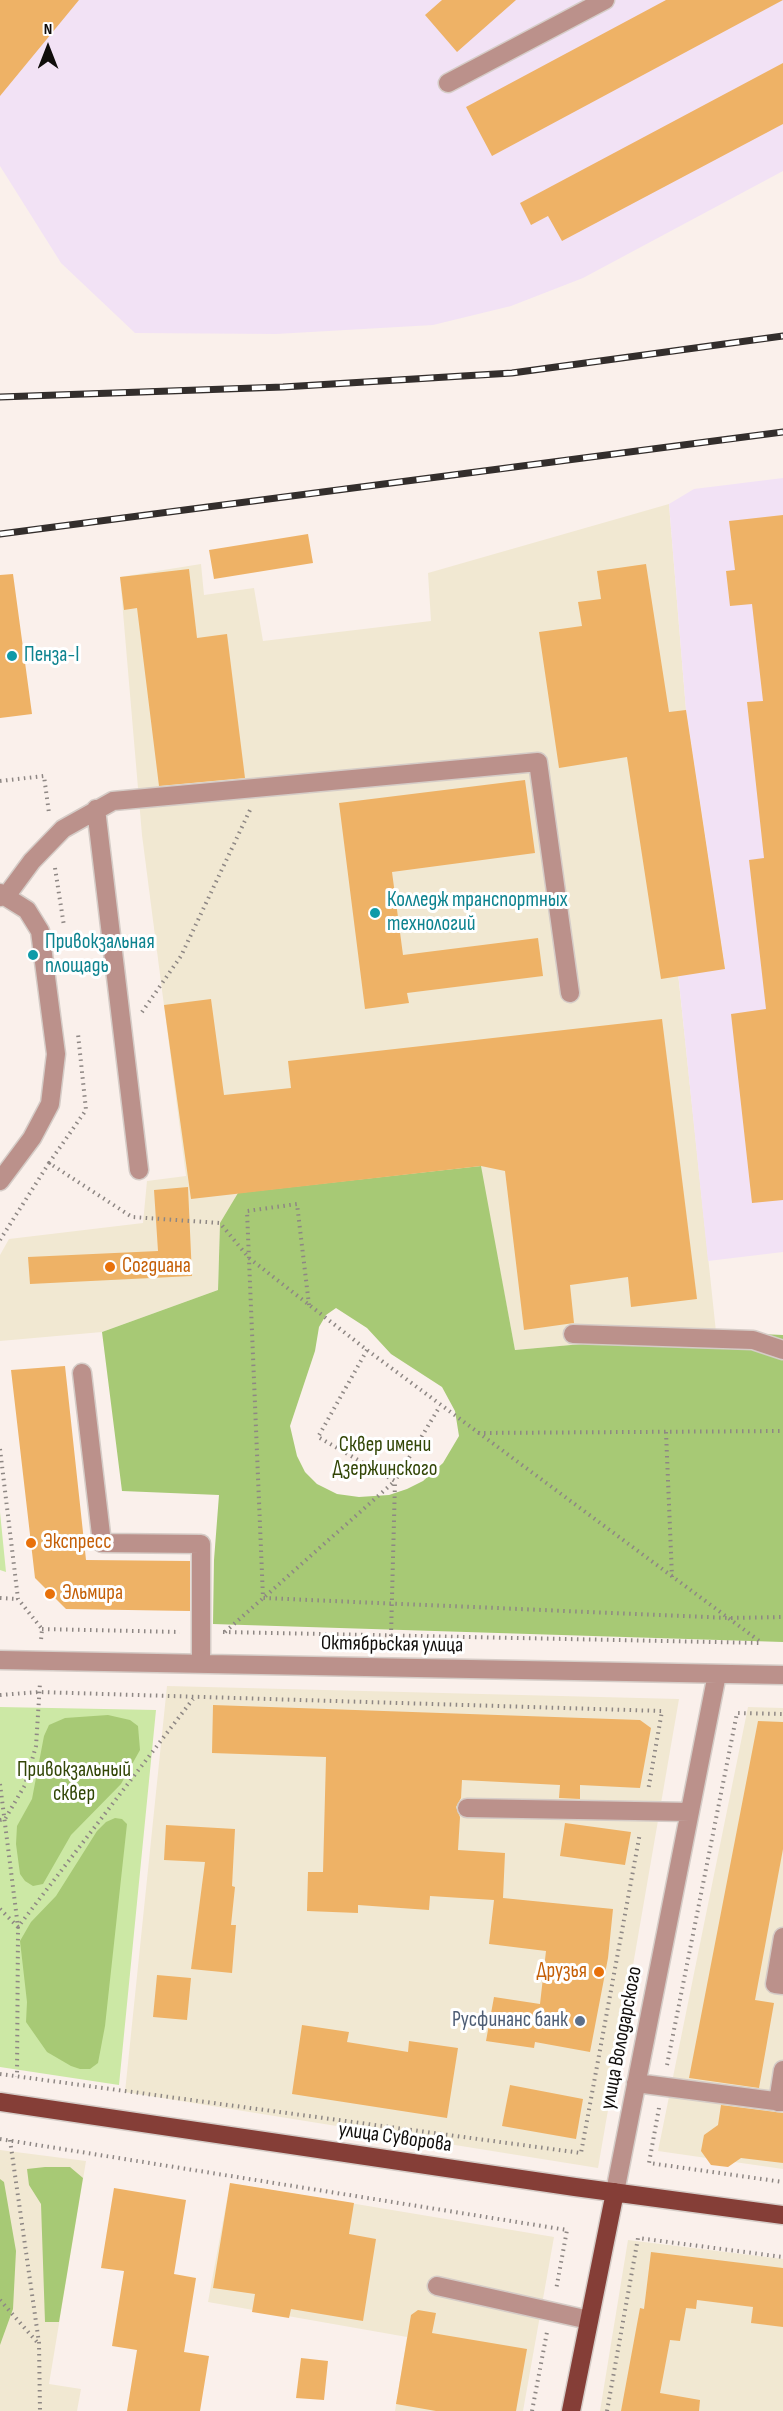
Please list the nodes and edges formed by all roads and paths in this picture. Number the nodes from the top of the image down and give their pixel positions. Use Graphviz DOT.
graph roads {
  1 [pos="606,0"];
  2 [pos="448,83"];
  3 [pos="44,776"];
  4 [pos="0,781"];
  5 [pos="263,787"];
  6 [pos="96,808"];
  7 [pos="2,895"];
  8 [pos="570,993"];
  9 [pos="124,1037"];
  10 [pos="139,1170"];
  11 [pos="0,1181"];
  12 [pos="0,1240"];
  13 [pos="249,1258"];
  14 [pos="309,1305"];
  15 [pos="573,1334"];
  16 [pos="367,1350"];
  17 [pos="783,1350"];
  18 [pos="82,1372"];
  19 [pos="440,1406"];
  20 [pos="783,1431"];
  21 [pos="666,1432"];
  22 [pos="477,1433"];
  23 [pos="0,1449"];
  24 [pos="395,1481"];
  25 [pos="672,1576"];
  26 [pos="0,1598"];
  27 [pos="263,1598"];
  28 [pos="18,1599"];
  29 [pos="392,1603"];
  30 [pos="783,1617"];
  31 [pos="729,1618"];
  32 [pos="201,1632"];
  33 [pos="224,1632"];
  34 [pos="391,1636"];
  35 [pos="0,1660"];
  36 [pos="41,1661"];
  37 [pos="201,1664"];
  38 [pos="717,1674"];
  39 [pos="783,1675"];
  40 [pos="39,1692"];
  41 [pos="0,1695"];
  42 [pos="193,1698"];
  43 [pos="783,1714"];
  44 [pos="0,1784"];
  45 [pos="467,1808"];
  46 [pos="644,1811"];
  47 [pos="690,1812"];
  48 [pos="3,1820"];
  49 [pos="0,1909"];
  50 [pos="18,1927"];
  51 [pos="783,1937"];
  52 [pos="783,1985"];
  53 [pos="783,2070"];
  54 [pos="0,2074"];
  55 [pos="17,2077"];
  56 [pos="636,2083"];
  57 [pos="663,2087"];
  58 [pos="0,2102"];
  59 [pos="780,2102"];
  60 [pos="0,2139"];
  61 [pos="10,2140"];
  62 [pos="783,2182"];
  63 [pos="615,2192"];
  64 [pos="783,2215"];
  65 [pos="567,2230"];
  66 [pos="783,2257"];
  67 [pos="437,2286"];
  68 [pos="0,2300"];
  69 [pos="589,2320"];
  70 [pos="39,2343"];
  71 [pos="40,2411"];
  72 [pos="571,2411"];
  73 [pos="607,2411"];
  1 -- 2 [label="street"];
  3 -- 4 [label="path"];
  5 -- 6 [label="street"];
  5 -- 8 [label="street"];
  5 -- 9 [label="path"];
  6 -- 7 [label="street"];
  6 -- 9 [label="street"];
  7 -- 11 [label="street"];
  9 -- 10 [label="street"];
  12 -- 13 [label="path"];
  13 -- 14 [label="path"];
  13 -- 14 [label="path"];
  13 -- 27 [label="path"];
  14 -- 16 [label="path"];
  15 -- 17 [label="street"];
  16 -- 19 [label="path"];
  16 -- 24 [label="path"];
  18 -- 32 [label="street"];
  19 -- 22 [label="path"];
  19 -- 24 [label="path"];
  20 -- 21 [label="path"];
  21 -- 22 [label="path"];
  21 -- 25 [label="path"];
  22 -- 25 [label="path"];
  23 -- 28 [label="path"];
  24 -- 27 [label="path"];
  24 -- 29 [label="path"];
  25 -- 31 [label="path"];
  26 -- 28 [label="path"];
  27 -- 29 [label="path"];
  27 -- 33 [label="path"];
  28 -- 32 [label="path"];
  29 -- 31 [label="path"];
  29 -- 34 [label="path"];
  30 -- 31 [label="path"];
  31 -- 34 [label="path"];
  32 -- 33 [label="path"];
  32 -- 37 [label="street"];
  33 -- 34 [label="path"];
  35 -- 36 [label="street, Октябрьская улица"];
  36 -- 37 [label="street, Октябрьская улица"];
  36 -- 40 [label="path"];
  37 -- 38 [label="street, Октябрьская улица"];
  38 -- 39 [label="street, Октябрьская улица"];
  38 -- 47 [label="street, улица Володарского"];
  40 -- 41 [label="path"];
  40 -- 42 [label="path"];
  40 -- 48 [label="path"];
  42 -- 46 [label="path"];
  42 -- 50 [label="path"];
  43 -- 57 [label="path"];
  44 -- 48 [label="path"];
  45 -- 46 [label="street"];
  46 -- 47 [label="street"];
  46 -- 55 [label="path"];
  47 -- 56 [label="street, улица Володарского"];
  48 -- 50 [label="path"];
  49 -- 50 [label="path"];
  50 -- 55 [label="path"];
  51 -- 52 [label="street"];
  53 -- 59 [label="street"];
  54 -- 55 [label="path"];
  56 -- 57 [label="street"];
  56 -- 63 [label="street, улица Володарского"];
  57 -- 59 [label="street"];
  57 -- 62 [label="path"];
  58 -- 63 [label="main road, улица Суворова"];
  60 -- 61 [label="path"];
  61 -- 65 [label="path"];
  61 -- 70 [label="path"];
  63 -- 64 [label="main road, улица Суворова"];
  63 -- 69 [label="main road, улица Володарского"];
  66 -- 73 [label="path"];
  67 -- 69 [label="street"];
  68 -- 70 [label="path"];
  69 -- 72 [label="main road, улица Володарского"];
  70 -- 71 [label="path"];
}
